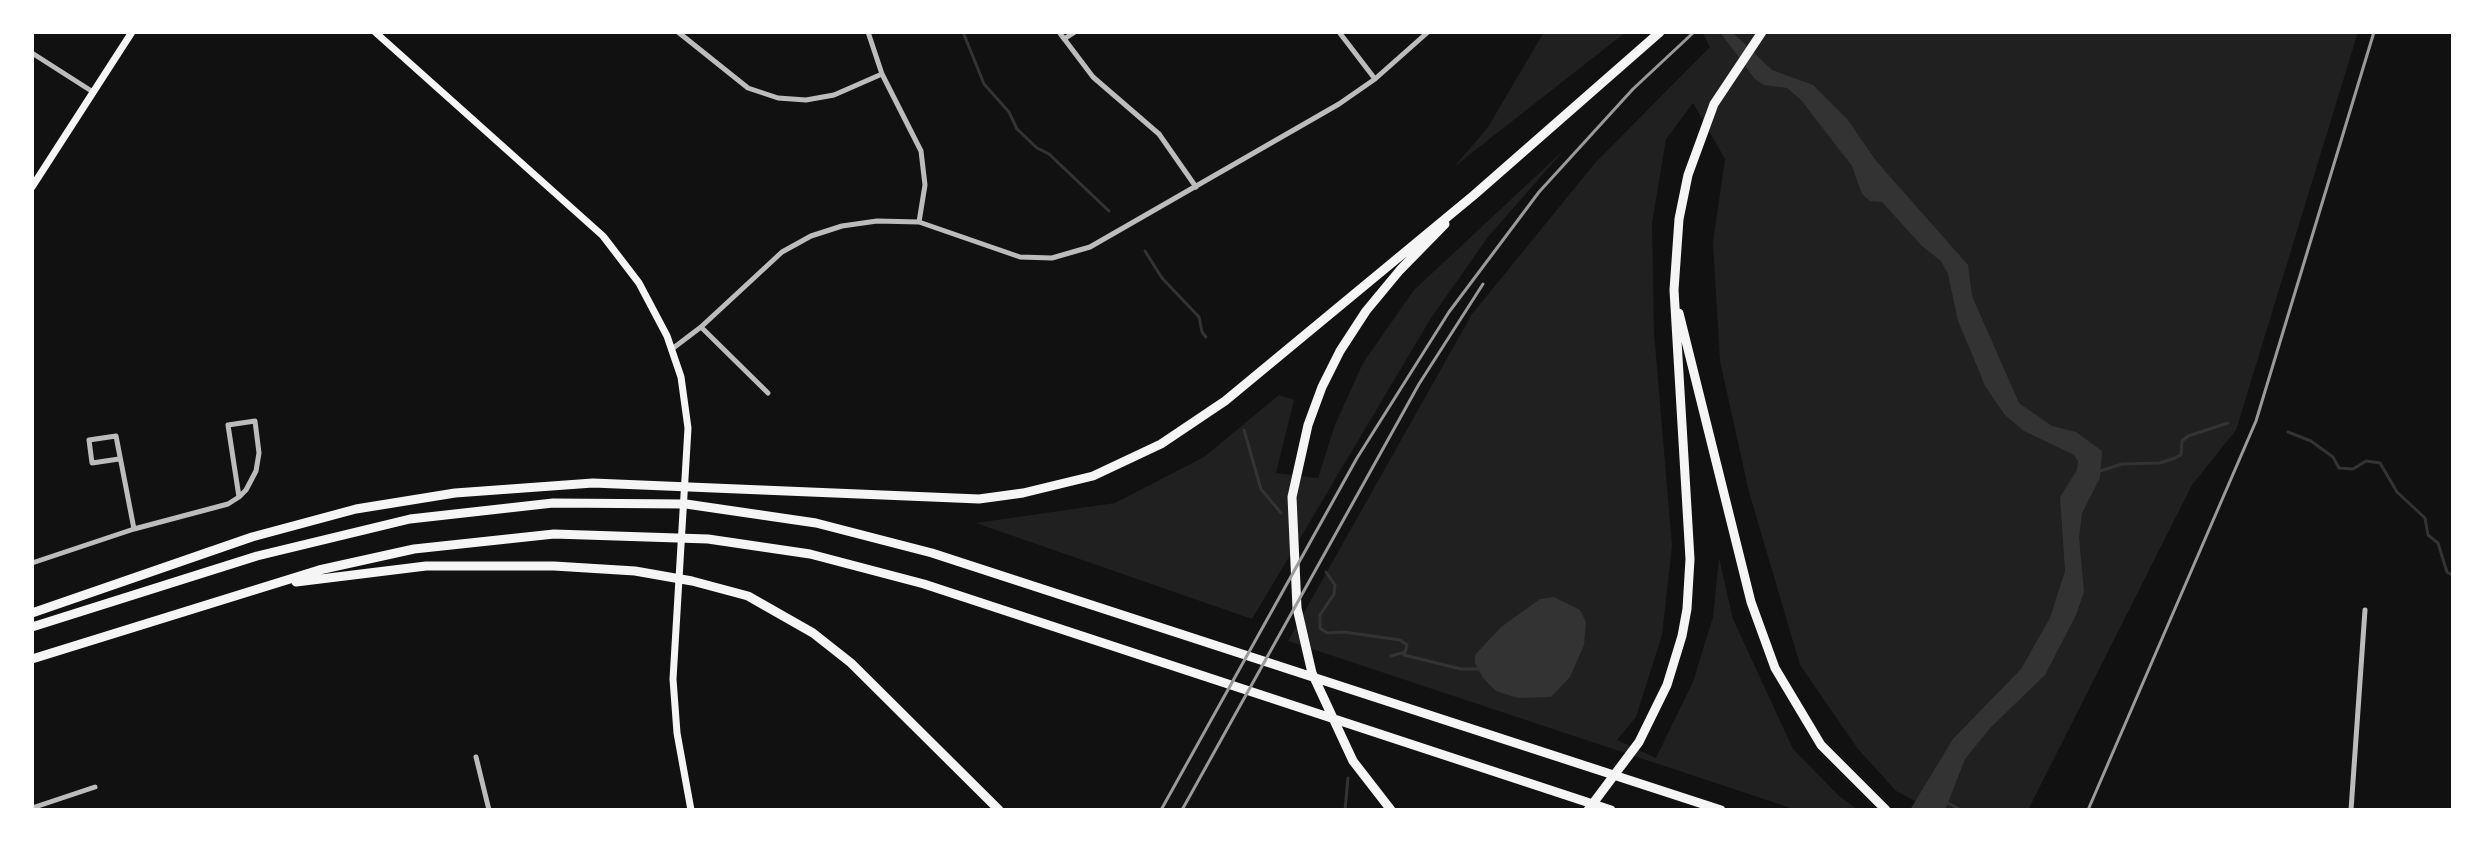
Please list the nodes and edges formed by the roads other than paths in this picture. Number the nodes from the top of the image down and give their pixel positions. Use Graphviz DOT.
graph roads {
  1 [pos="132,32"];
  2 [pos="375,32"];
  3 [pos="678,32"];
  4 [pos="868,32"];
  5 [pos="1059,32"];
  6 [pos="1075,32"];
  7 [pos="1339,32"];
  8 [pos="1428,32"];
  9 [pos="1660,32"];
  10 [pos="1762,32"];
  11 [pos="1064,39"];
  12 [pos="32,53"];
  13 [pos="882,74"];
  14 [pos="1375,79"];
  15 [pos="93,92"];
  16 [pos="33,184"];
  17 [pos="1196,187"];
  18 [pos="1474,195"];
  19 [pos="919,222"];
  20 [pos="1674,290"];
  21 [pos="701,327"];
  22 [pos="672,349"];
  23 [pos="768,393"];
  24 [pos="119,459"];
  25 [pos="239,497"];
  26 [pos="134,529"];
  27 [pos="32,563"];
  28 [pos="265,586"];
  29 [pos="2365,610"];
  30 [pos="32,613"];
  31 [pos="32,627"];
  32 [pos="32,659"];
  33 [pos="476,757"];
  34 [pos="95,787"];
  35 [pos="32,808"];
  36 [pos="1389,808"];
  37 [pos="489,810"];
  38 [pos="691,810"];
  39 [pos="999,810"];
  40 [pos="1588,810"];
  41 [pos="1611,810"];
  42 [pos="1721,810"];
  43 [pos="1886,810"];
  44 [pos="2351,810"];
  1 -- 15 [label="main road"];
  2 -- 22 [label="main road"];
  3 -- 13 [label="street"];
  4 -- 13 [label="street"];
  5 -- 11 [label="street"];
  6 -- 11 [label="street"];
  7 -- 14 [label="street"];
  8 -- 14 [label="street"];
  9 -- 18 [label="highway"];
  10 -- 20 [label="highway"];
  11 -- 17 [label="street"];
  12 -- 15 [label="street"];
  13 -- 19 [label="street"];
  14 -- 17 [label="street"];
  15 -- 16 [label="main road"];
  17 -- 19 [label="street"];
  18 -- 30 [label="highway"];
  18 -- 36 [label="highway"];
  19 -- 21 [label="street"];
  20 -- 40 [label="highway"];
  20 -- 43 [label="highway"];
  21 -- 22 [label="street"];
  21 -- 23 [label="street"];
  22 -- 38 [label="main road"];
  24 -- 24 [label="street"];
  24 -- 26 [label="street"];
  25 -- 25 [label="street"];
  25 -- 26 [label="street"];
  26 -- 27 [label="street"];
  28 -- 32 [label="highway"];
  28 -- 39 [label="highway"];
  28 -- 41 [label="highway"];
  29 -- 44 [label="street"];
  31 -- 42 [label="highway"];
  33 -- 37 [label="street"];
  34 -- 35 [label="street"];
}
